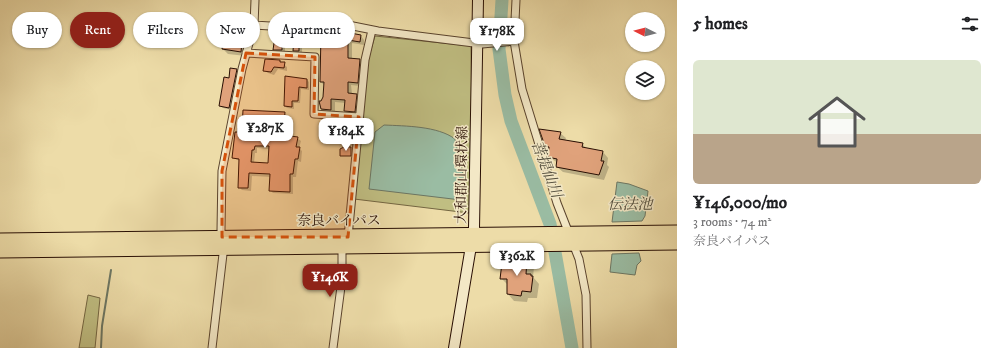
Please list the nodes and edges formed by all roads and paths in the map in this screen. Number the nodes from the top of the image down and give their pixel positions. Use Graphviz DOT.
graph roads {
  1 [pos="255,0"];
  2 [pos="478,0"];
  3 [pos="516,0"];
  4 [pos="255,12"];
  5 [pos="260,25"];
  6 [pos="372,30"];
  7 [pos="512,41"];
  8 [pos="479,43"];
  9 [pos="247,48"];
  10 [pos="246,53"];
  11 [pos="359,116"];
  12 [pos="677,232"];
  13 [pos="568,239"];
  14 [pos="0,240"];
  15 [pos="473,240"];
  16 [pos="223,242"];
  17 [pos="345,242"];
  18 [pos="677,243"];
  19 [pos="0,251"];
  20 [pos="212,348"];
  21 [pos="333,348"];
  22 [pos="454,348"];
  23 [pos="587,348"];
  1 -- 4 [label="street"];
  2 -- 8 [label="main road, 大和郡山環状線"];
  3 -- 7 [label="street"];
  5 -- 6 [label="street"];
  6 -- 8 [label="street"];
  6 -- 11 [label="street"];
  7 -- 8 [label="street"];
  7 -- 13 [label="street"];
  8 -- 15 [label="main road, 大和郡山環状線"];
  9 -- 10 [label="street"];
  10 -- 11 [label="street"];
  10 -- 16 [label="street"];
  11 -- 17 [label="street"];
  12 -- 13 [label="highway, 奈良バイパス"];
  13 -- 15 [label="highway, 奈良バイパス"];
  13 -- 18 [label="highway, 奈良バイパス"];
  13 -- 23 [label="street"];
  14 -- 16 [label="highway, 奈良バイパス"];
  15 -- 17 [label="highway, 奈良バイパス"];
  15 -- 22 [label="main road, 大和郡山環状線"];
  16 -- 17 [label="highway, 奈良バイパス"];
  16 -- 19 [label="highway, 奈良バイパス"];
  16 -- 20 [label="street"];
  17 -- 21 [label="street"];
}
